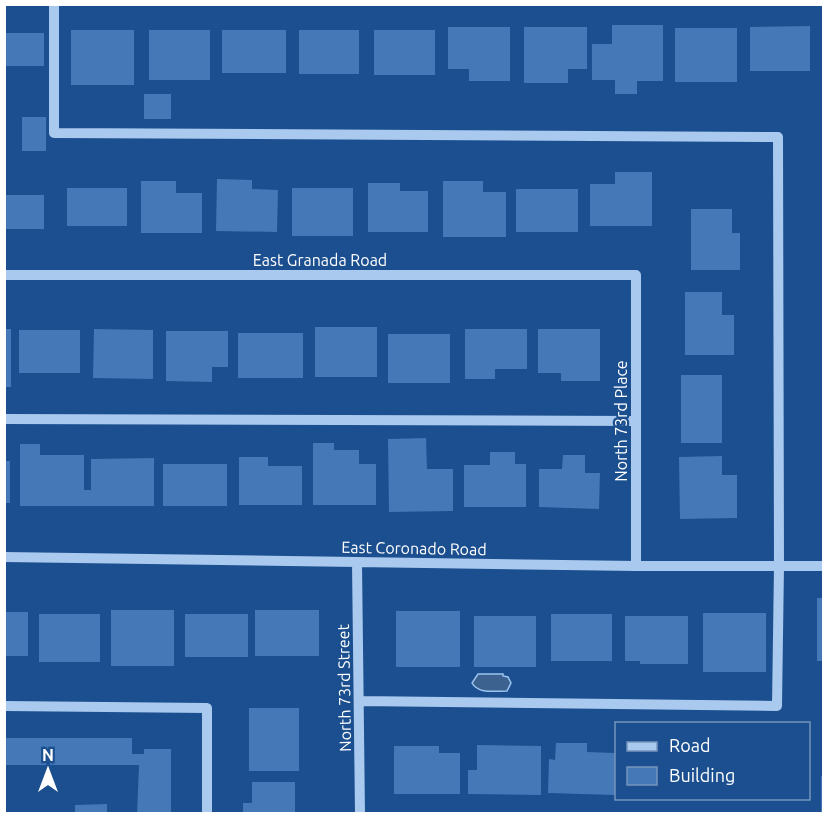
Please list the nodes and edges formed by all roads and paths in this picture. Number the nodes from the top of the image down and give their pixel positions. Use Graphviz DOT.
graph roads {
  1 [pos="54,4"];
  2 [pos="4,275"];
  3 [pos="636,275"];
  4 [pos="4,419"];
  5 [pos="636,421"];
  6 [pos="4,557"];
  7 [pos="357,563"];
  8 [pos="636,566"];
  9 [pos="779,566"];
  10 [pos="824,566"];
  11 [pos="359,701"];
  12 [pos="4,706"];
  13 [pos="207,813"];
  14 [pos="360,813"];
  1 -- 9 [label="street"];
  2 -- 3 [label="street, East Granada Road"];
  3 -- 5 [label="street, North 73rd Place"];
  4 -- 5 [label="street"];
  5 -- 8 [label="street, North 73rd Place"];
  6 -- 7 [label="street, East Coronado Road"];
  7 -- 8 [label="street, East Coronado Road"];
  7 -- 11 [label="street, North 73rd Street"];
  8 -- 9 [label="street, East Coronado Road"];
  9 -- 10 [label="street, East Coronado Road"];
  9 -- 11 [label="street"];
  11 -- 14 [label="street, North 73rd Street"];
  12 -- 13 [label="street"];
}
